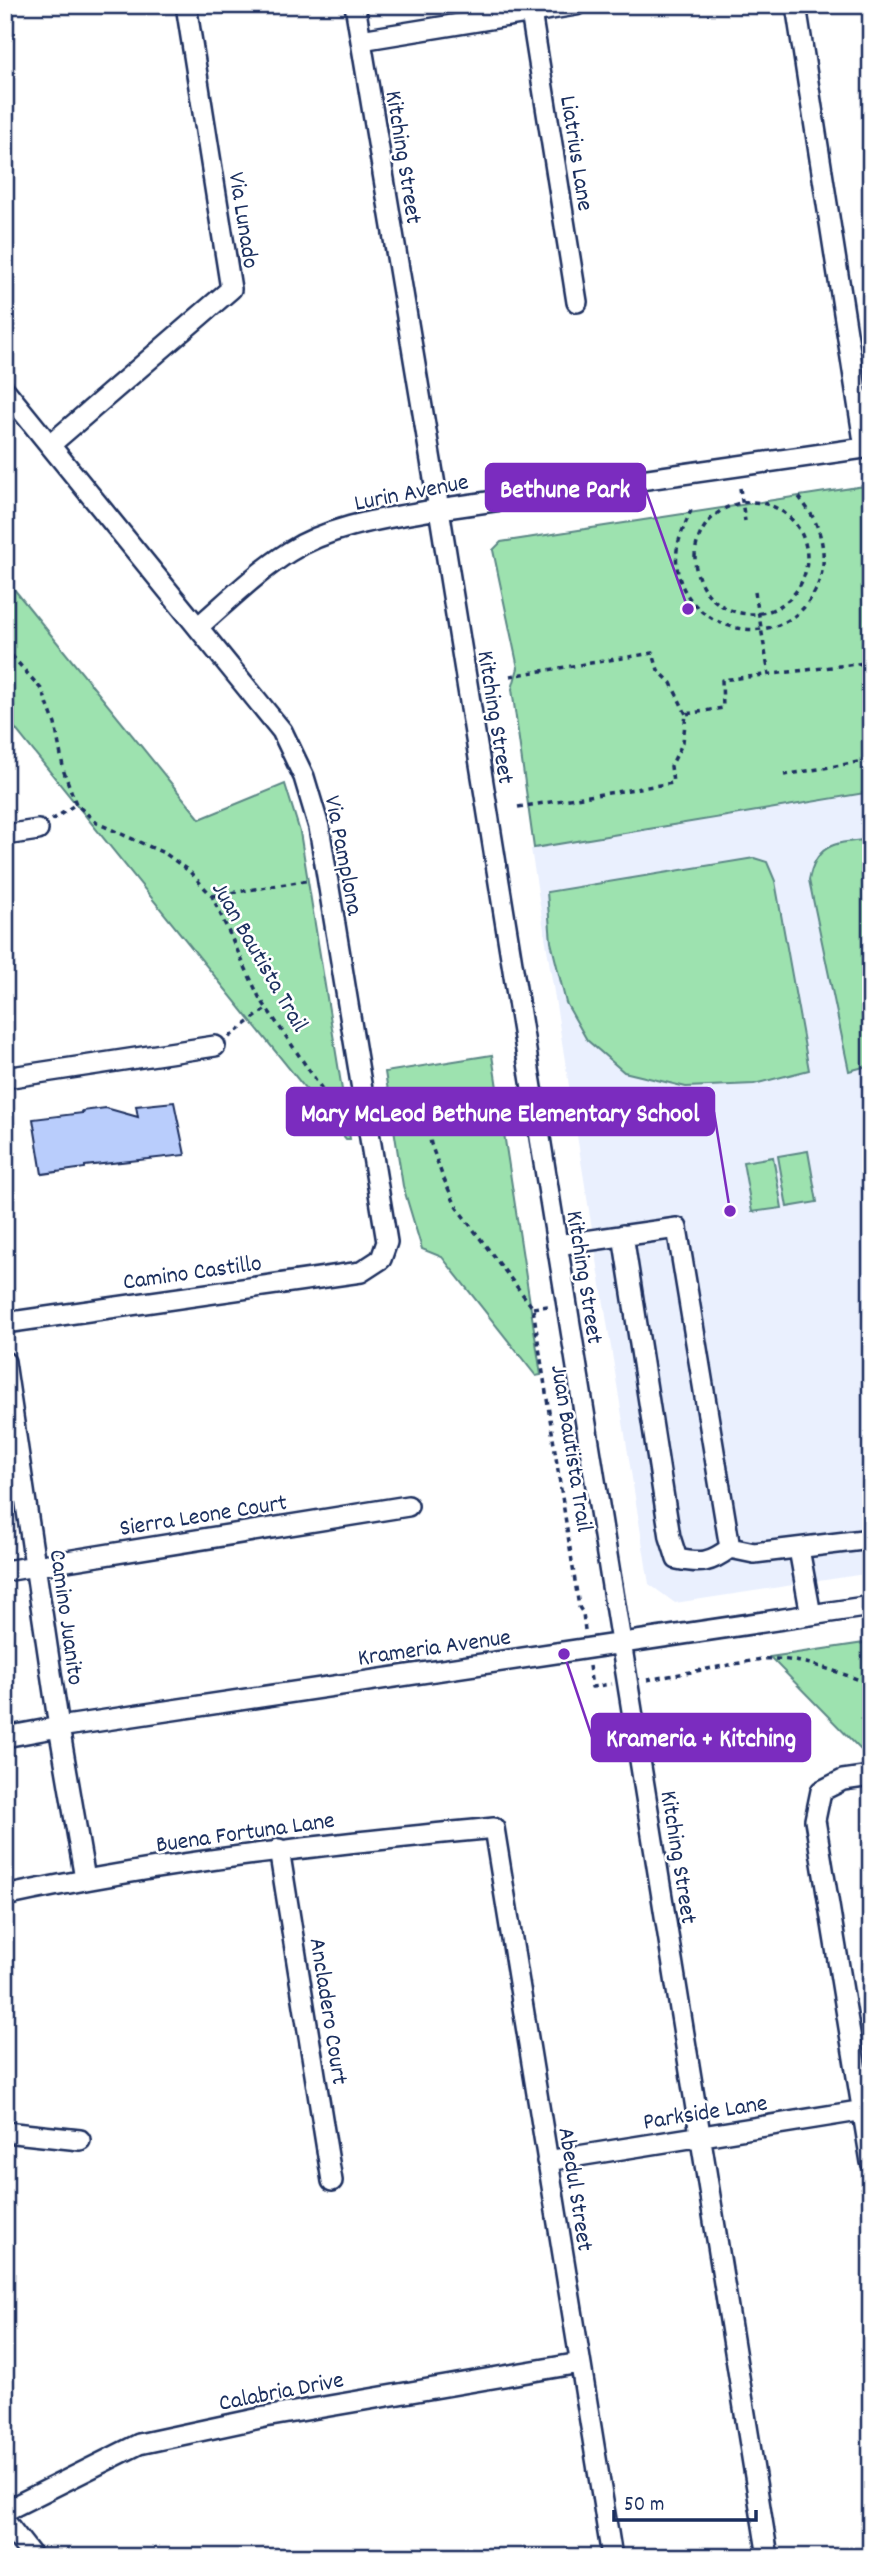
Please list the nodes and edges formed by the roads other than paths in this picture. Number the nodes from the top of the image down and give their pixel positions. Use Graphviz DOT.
graph roads {
  1 [pos="186,5"];
  2 [pos="355,5"];
  3 [pos="576,5"];
  4 [pos="796,5"];
  5 [pos="531,12"];
  6 [pos="360,40"];
  7 [pos="577,302"];
  8 [pos="5,390"];
  9 [pos="50,445"];
  10 [pos="868,448"];
  11 [pos="439,509"];
  12 [pos="198,627"];
  13 [pos="38,830"];
  14 [pos="5,835"];
  15 [pos="215,1046"];
  16 [pos="5,1078"];
  17 [pos="623,1236"];
  18 [pos="556,1245"];
  19 [pos="381,1259"];
  20 [pos="5,1322"];
  21 [pos="5,1362"];
  22 [pos="408,1506"];
  23 [pos="871,1539"];
  24 [pos="730,1548"];
  25 [pos="799,1549"];
  26 [pos="36,1566"];
  27 [pos="5,1572"];
  28 [pos="871,1606"];
  29 [pos="811,1615"];
  30 [pos="620,1643"];
  31 [pos="59,1727"];
  32 [pos="5,1737"];
  33 [pos="871,1776"];
  34 [pos="494,1828"];
  35 [pos="279,1849"];
  36 [pos="85,1879"];
  37 [pos="5,1896"];
  38 [pos="867,2110"];
  39 [pos="5,2133"];
  40 [pos="701,2137"];
  41 [pos="80,2140"];
  42 [pos="547,2161"];
  43 [pos="871,2162"];
  44 [pos="332,2181"];
  45 [pos="580,2363"];
  46 [pos="5,2511"];
  47 [pos="5,2521"];
  48 [pos="33,2557"];
  49 [pos="612,2557"];
  50 [pos="768,2557"];
  1 -- 9 [label="street, Via Lunado"];
  2 -- 6 [label="street, Kitching Street"];
  3 -- 5 [label="street"];
  4 -- 10 [label="street"];
  5 -- 6 [label="street"];
  5 -- 7 [label="street, Liatrius Lane"];
  6 -- 11 [label="street, Kitching Street"];
  8 -- 9 [label="street, Via Pamplona"];
  9 -- 12 [label="street, Via Pamplona"];
  10 -- 11 [label="street, Lurin Avenue"];
  11 -- 12 [label="street, Lurin Avenue"];
  11 -- 18 [label="street, Kitching Street"];
  12 -- 19 [label="street, Via Pamplona"];
  13 -- 14 [label="street"];
  15 -- 16 [label="street"];
  17 -- 18 [label="street"];
  17 -- 24 [label="street"];
  17 -- 24 [label="street"];
  18 -- 30 [label="street, Kitching Street"];
  19 -- 20 [label="street, Camino Castillo"];
  21 -- 26 [label="street, Camino Juanito"];
  22 -- 26 [label="street, Sierra Leone Court"];
  23 -- 25 [label="street"];
  24 -- 25 [label="street"];
  25 -- 29 [label="street"];
  26 -- 27 [label="street, Sierra Leone Court"];
  26 -- 31 [label="street, Camino Juanito"];
  28 -- 29 [label="street, Krameria Avenue"];
  29 -- 30 [label="street, Krameria Avenue"];
  30 -- 31 [label="street, Krameria Avenue"];
  30 -- 40 [label="street, Kitching Street"];
  31 -- 32 [label="street, Krameria Avenue"];
  31 -- 36 [label="street, Camino Juanito"];
  33 -- 38 [label="street"];
  34 -- 35 [label="street, Buena Fortuna Lane"];
  34 -- 42 [label="street, Abedul Street"];
  35 -- 36 [label="street, Buena Fortuna Lane"];
  35 -- 44 [label="street, Ancladero Court"];
  36 -- 37 [label="street, Buena Fortuna Lane"];
  38 -- 40 [label="street, Parkside Lane"];
  38 -- 43 [label="street"];
  39 -- 41 [label="street"];
  40 -- 42 [label="street, Parkside Lane"];
  40 -- 50 [label="street, Kitching Street"];
  42 -- 45 [label="street, Abedul Street"];
  45 -- 46 [label="street, Calabria Drive"];
  45 -- 49 [label="street, Abedul Street"];
  47 -- 48 [label="street"];
}
